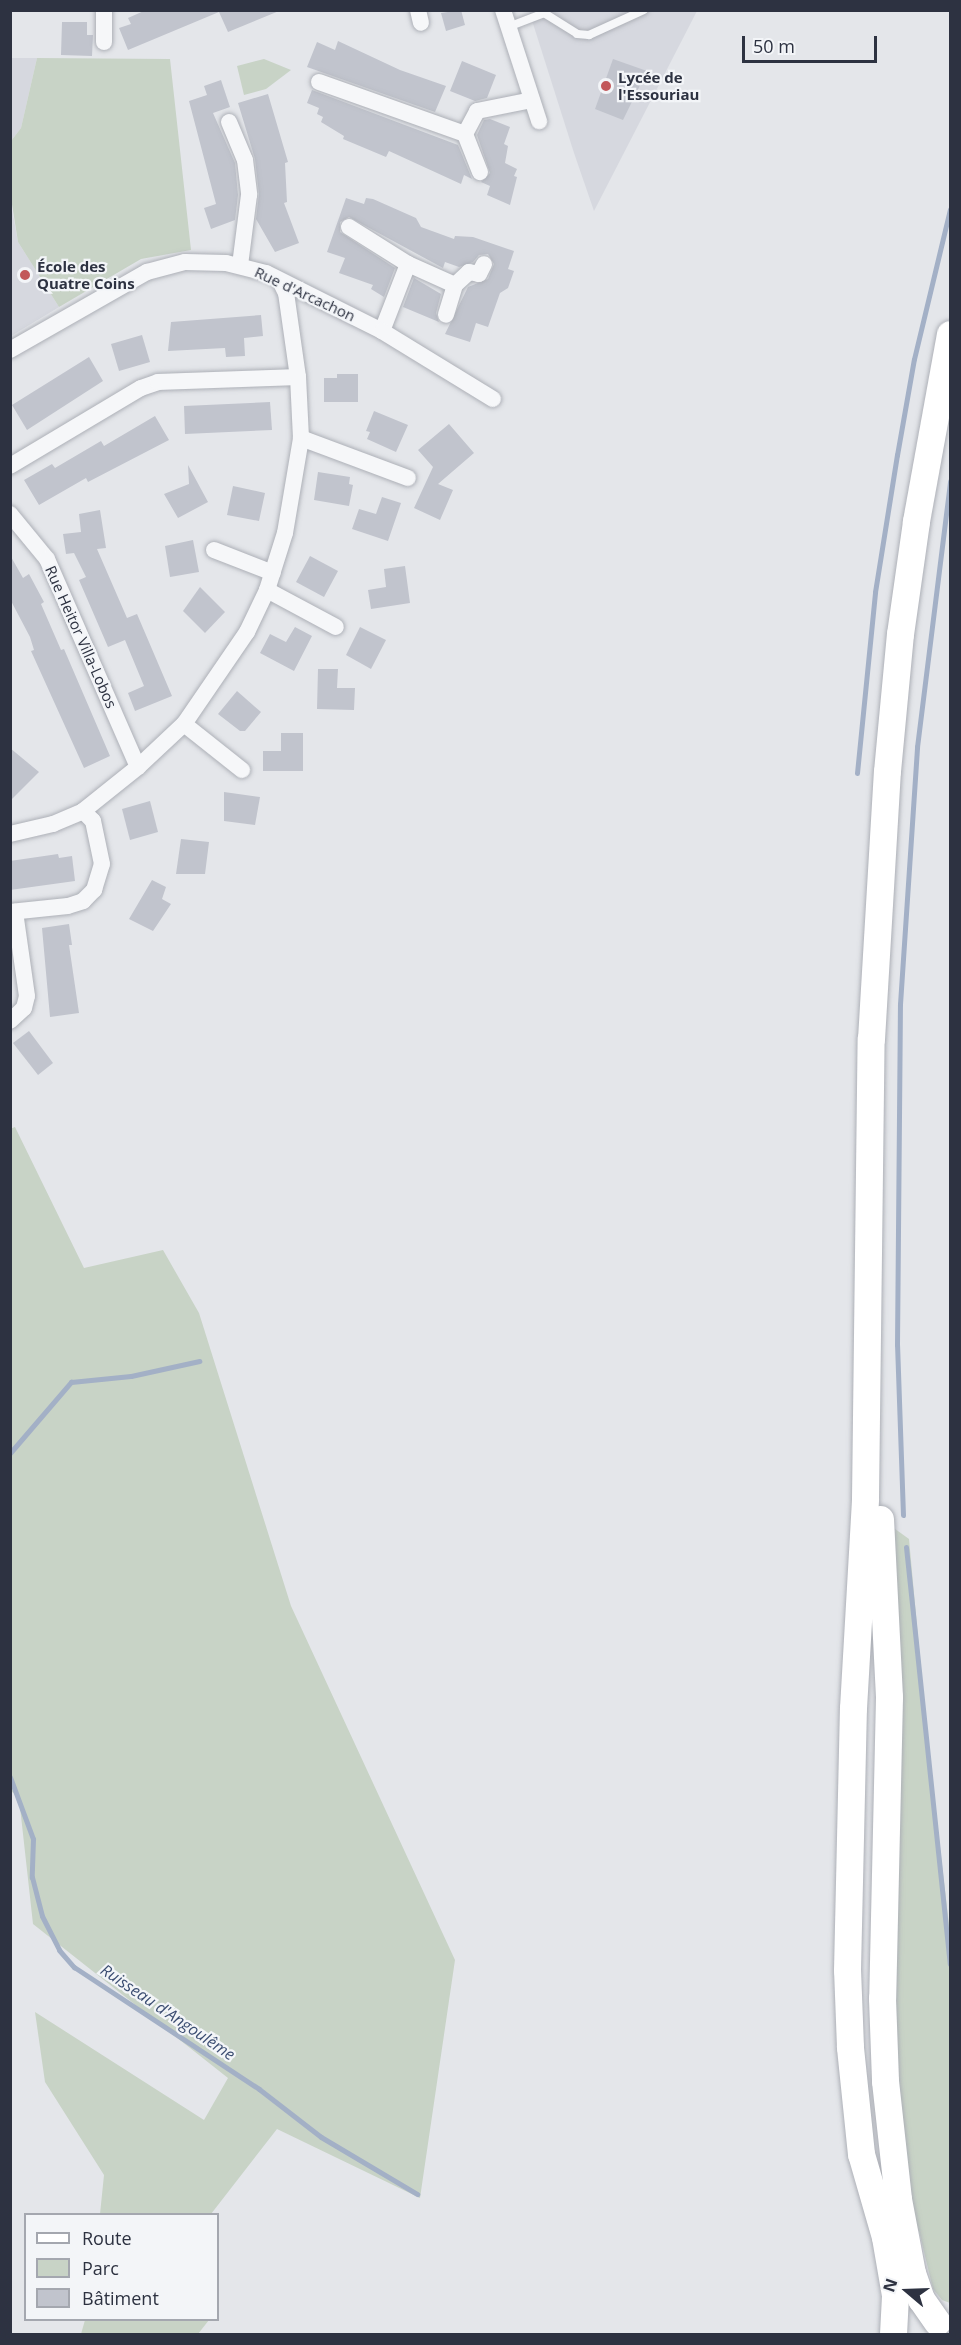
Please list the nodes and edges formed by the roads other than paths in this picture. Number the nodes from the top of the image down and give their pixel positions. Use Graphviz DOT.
graph roads {
  1 [pos="104,10"];
  2 [pos="644,10"];
  3 [pos="543,12"];
  4 [pos="506,19"];
  5 [pos="104,42"];
  6 [pos="319,82"];
  7 [pos="532,100"];
  8 [pos="539,121"];
  9 [pos="229,122"];
  10 [pos="465,135"];
  11 [pos="480,172"];
  12 [pos="349,227"];
  13 [pos="408,264"];
  14 [pos="484,264"];
  15 [pos="240,265"];
  16 [pos="281,283"];
  17 [pos="455,285"];
  18 [pos="446,315"];
  19 [pos="382,331"];
  20 [pos="951,334"];
  21 [pos="10,350"];
  22 [pos="298,377"];
  23 [pos="493,399"];
  24 [pos="301,438"];
  25 [pos="10,466"];
  26 [pos="408,478"];
  27 [pos="10,514"];
  28 [pos="214,550"];
  29 [pos="273,573"];
  30 [pos="267,590"];
  31 [pos="336,627"];
  32 [pos="184,724"];
  33 [pos="138,767"];
  34 [pos="242,770"];
  35 [pos="83,811"];
  36 [pos="10,834"];
  37 [pos="13,912"];
  38 [pos="10,1021"];
  39 [pos="867,1363"];
  40 [pos="944,2324"];
  41 [pos="895,2334"];
  1 -- 5 [label="street"];
  2 -- 3 [label="lane"];
  3 -- 4 [label="lane"];
  4 -- 7 [label="street"];
  6 -- 10 [label="street"];
  7 -- 8 [label="street"];
  7 -- 10 [label="street"];
  9 -- 15 [label="street"];
  10 -- 11 [label="street"];
  12 -- 13 [label="street"];
  13 -- 17 [label="street"];
  13 -- 19 [label="street"];
  14 -- 17 [label="street"];
  15 -- 16 [label="street, Rue d'Arcachon"];
  15 -- 21 [label="street, Rue d'Arcachon"];
  16 -- 19 [label="street, Rue d'Arcachon"];
  16 -- 22 [label="street"];
  17 -- 18 [label="street"];
  19 -- 23 [label="street, Rue d'Arcachon"];
  20 -- 39 [label="main road"];
  22 -- 24 [label="street"];
  22 -- 25 [label="street"];
  24 -- 26 [label="street"];
  24 -- 29 [label="street"];
  27 -- 33 [label="street, Rue Heitor Villa-Lobos"];
  28 -- 29 [label="street"];
  29 -- 30 [label="street"];
  30 -- 31 [label="street"];
  30 -- 32 [label="street"];
  32 -- 33 [label="street"];
  32 -- 34 [label="street"];
  33 -- 35 [label="street"];
  35 -- 36 [label="street"];
  35 -- 37 [label="street"];
  37 -- 38 [label="street"];
  39 -- 40 [label="main road"];
  39 -- 41 [label="main road"];
  40 -- 41 [label="main road"];
}
